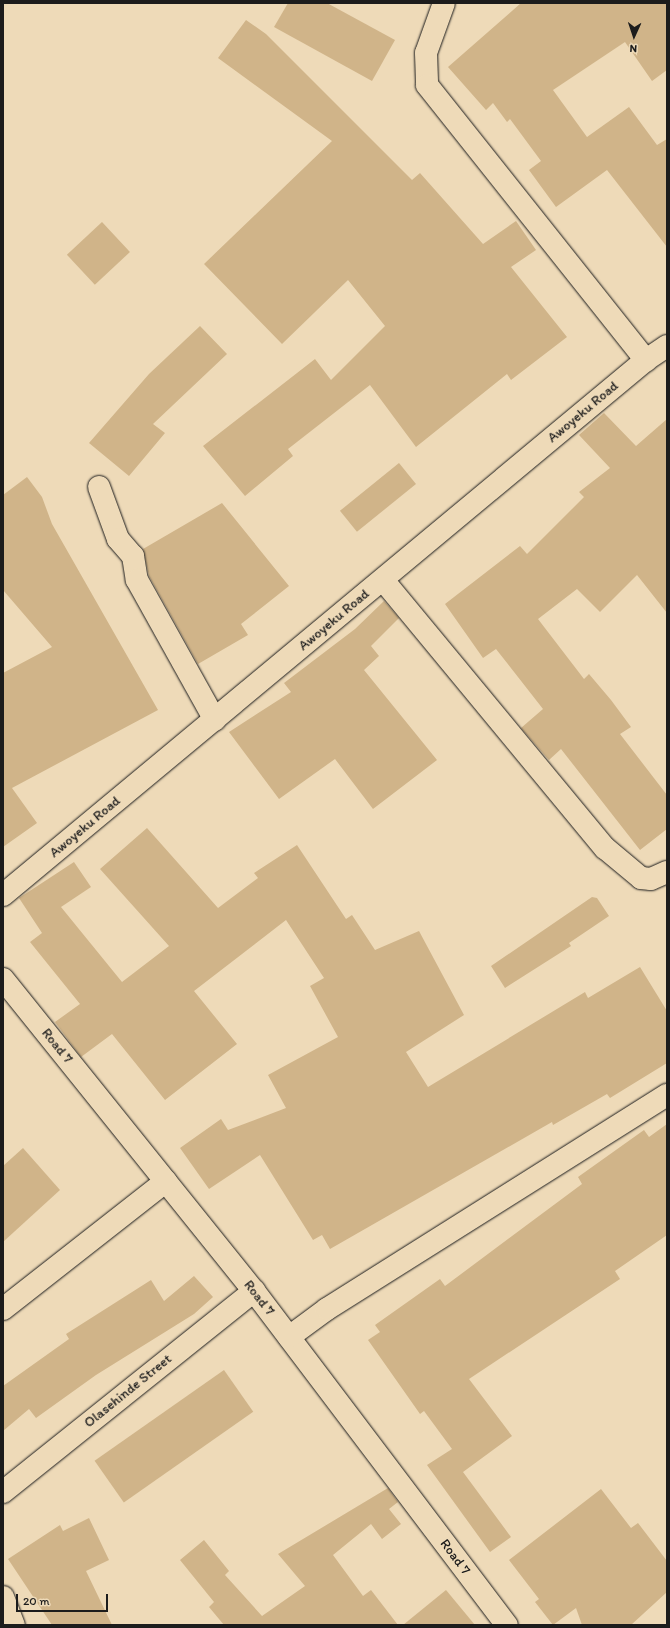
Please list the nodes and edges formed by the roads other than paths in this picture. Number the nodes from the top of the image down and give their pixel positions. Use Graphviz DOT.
graph roads {
  1 [pos="444,3"];
  2 [pos="667,346"];
  3 [pos="646,360"];
  4 [pos="99,487"];
  5 [pos="383,580"];
  6 [pos="215,720"];
  7 [pos="667,872"];
  8 [pos="3,896"];
  9 [pos="3,979"];
  10 [pos="667,1095"];
  11 [pos="166,1181"];
  12 [pos="254,1291"];
  13 [pos="3,1309"];
  14 [pos="289,1337"];
  15 [pos="3,1492"];
  16 [pos="3,1597"];
  17 [pos="14,1625"];
  18 [pos="507,1625"];
  1 -- 3 [label="street"];
  2 -- 3 [label="street, Awoyeku Road"];
  3 -- 5 [label="street, Awoyeku Road"];
  4 -- 6 [label="street"];
  5 -- 6 [label="street, Awoyeku Road"];
  5 -- 7 [label="street"];
  6 -- 8 [label="street, Awoyeku Road"];
  9 -- 11 [label="street, Road 7"];
  10 -- 14 [label="street"];
  11 -- 12 [label="street, Road 7"];
  11 -- 13 [label="street"];
  12 -- 14 [label="street, Road 7"];
  12 -- 15 [label="street, Olasehinde Street"];
  14 -- 18 [label="street, Road 7"];
  16 -- 17 [label="street"];
}
